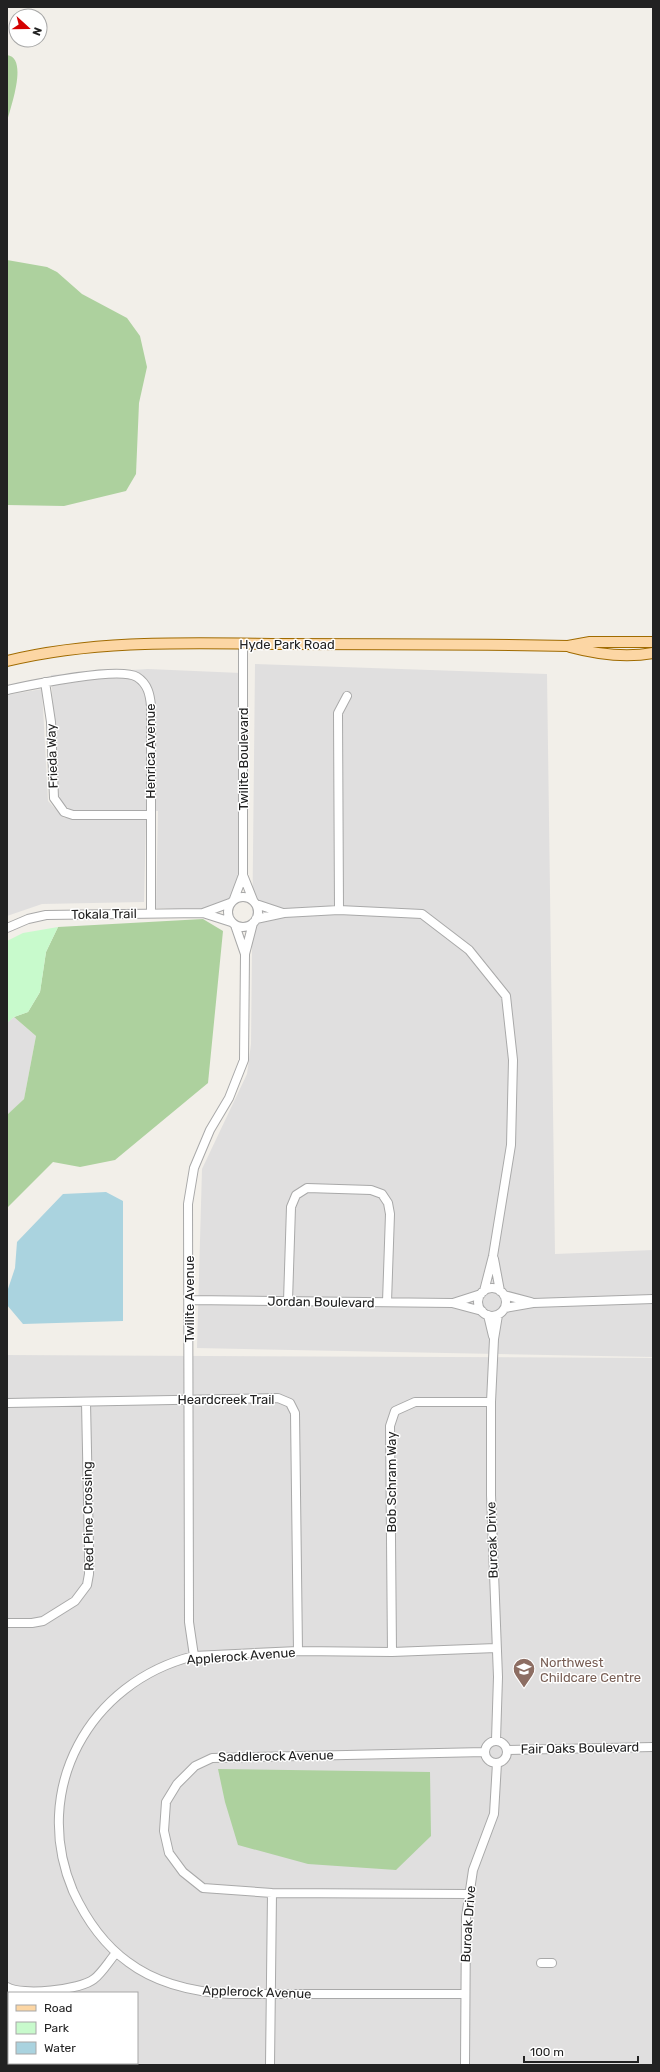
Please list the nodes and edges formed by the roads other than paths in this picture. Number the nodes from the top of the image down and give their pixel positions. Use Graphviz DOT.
graph roads {
  1 [pos="653,642"];
  2 [pos="244,644"];
  3 [pos="568,646"];
  4 [pos="653,653"];
  5 [pos="7,661"];
  6 [pos="45,682"];
  7 [pos="7,690"];
  8 [pos="347,696"];
  9 [pos="150,815"];
  10 [pos="243,875"];
  11 [pos="232,901"];
  12 [pos="254,902"];
  13 [pos="339,910"];
  14 [pos="151,913"];
  15 [pos="203,913"];
  16 [pos="284,913"];
  17 [pos="255,921"];
  18 [pos="233,923"];
  19 [pos="7,928"];
  20 [pos="245,954"];
  21 [pos="493,1256"];
  22 [pos="483,1293"];
  23 [pos="502,1293"];
  24 [pos="653,1299"];
  25 [pos="189,1300"];
  26 [pos="288,1301"];
  27 [pos="387,1302"];
  28 [pos="452,1303"];
  29 [pos="533,1303"];
  30 [pos="505,1308"];
  31 [pos="485,1313"];
  32 [pos="498,1315"];
  33 [pos="494,1339"];
  34 [pos="189,1399"];
  35 [pos="86,1402"];
  36 [pos="491,1402"];
  37 [pos="7,1403"];
  38 [pos="7,1623"];
  39 [pos="496,1648"];
  40 [pos="298,1652"];
  41 [pos="392,1652"];
  42 [pos="194,1656"];
  43 [pos="496,1740"];
  44 [pos="653,1747"];
  45 [pos="507,1750"];
  46 [pos="485,1752"];
  47 [pos="497,1763"];
  48 [pos="272,1893"];
  49 [pos="468,1894"];
  50 [pos="116,1953"];
  51 [pos="541,1963"];
  52 [pos="552,1963"];
  53 [pos="7,1987"];
  54 [pos="270,1994"];
  55 [pos="465,1994"];
  56 [pos="270,2065"];
  57 [pos="465,2065"];
  1 -- 3 [label="main road, Hyde Park Road"];
  2 -- 3 [label="main road, Hyde Park Road"];
  2 -- 5 [label="main road, Hyde Park Road"];
  2 -- 10 [label="street, Twilite Boulevard"];
  3 -- 4 [label="main road, Hyde Park Road"];
  6 -- 7 [label="street, Henrica Avenue"];
  6 -- 9 [label="street, Frieda Way"];
  6 -- 9 [label="street, Henrica Avenue"];
  8 -- 13 [label="street"];
  9 -- 14 [label="street, Henrica Avenue"];
  10 -- 11 [label="street, Twilite Boulevard"];
  10 -- 12 [label="street, Twilite Boulevard"];
  11 -- 12 [label="street"];
  11 -- 15 [label="street, Tokala Trail"];
  11 -- 18 [label="street"];
  12 -- 16 [label="street"];
  12 -- 17 [label="street"];
  13 -- 16 [label="street"];
  13 -- 21 [label="street"];
  14 -- 15 [label="street, Tokala Trail"];
  14 -- 19 [label="street, Tokala Trail"];
  15 -- 18 [label="street, Tokala Trail"];
  16 -- 17 [label="street"];
  17 -- 18 [label="street"];
  17 -- 20 [label="street, Twilite Avenue"];
  18 -- 20 [label="street, Twilite Avenue"];
  20 -- 25 [label="street, Twilite Avenue"];
  21 -- 22 [label="street"];
  21 -- 23 [label="street"];
  22 -- 23 [label="street"];
  22 -- 28 [label="street, Jordan Boulevard"];
  22 -- 31 [label="street"];
  23 -- 29 [label="street"];
  23 -- 30 [label="street"];
  24 -- 29 [label="street"];
  25 -- 26 [label="street, Jordan Boulevard"];
  25 -- 34 [label="street, Twilite Avenue"];
  26 -- 27 [label="street, Jordan Boulevard"];
  26 -- 27 [label="street"];
  27 -- 28 [label="street, Jordan Boulevard"];
  28 -- 31 [label="street, Jordan Boulevard"];
  29 -- 30 [label="street"];
  30 -- 32 [label="street"];
  31 -- 32 [label="street"];
  31 -- 33 [label="street, Buroak Drive"];
  32 -- 33 [label="street, Buroak Drive"];
  33 -- 36 [label="street, Buroak Drive"];
  34 -- 35 [label="street, Heardcreek Trail"];
  34 -- 40 [label="street, Heardcreek Trail"];
  34 -- 42 [label="street, Twilite Avenue"];
  35 -- 37 [label="street, Heardcreek Trail"];
  35 -- 38 [label="street, Red Pine Crossing"];
  36 -- 39 [label="street, Buroak Drive"];
  36 -- 41 [label="street, Bob Schram Way"];
  39 -- 41 [label="street, Applerock Avenue"];
  39 -- 43 [label="street, Buroak Drive"];
  40 -- 41 [label="street, Applerock Avenue"];
  40 -- 42 [label="street, Applerock Avenue"];
  42 -- 50 [label="street, Applerock Avenue"];
  43 -- 45 [label="street"];
  43 -- 46 [label="street"];
  44 -- 45 [label="street, Fair Oaks Boulevard"];
  45 -- 47 [label="street"];
  46 -- 47 [label="street"];
  46 -- 48 [label="street, Saddlerock Avenue"];
  47 -- 49 [label="street, Buroak Drive"];
  48 -- 49 [label="street, Saddlerock Avenue"];
  48 -- 54 [label="street"];
  49 -- 55 [label="street, Buroak Drive"];
  50 -- 53 [label="street"];
  50 -- 54 [label="street, Applerock Avenue"];
  51 -- 52 [label="street"];
  54 -- 55 [label="street, Applerock Avenue"];
  54 -- 56 [label="street"];
  55 -- 57 [label="street, Buroak Drive"];
}
